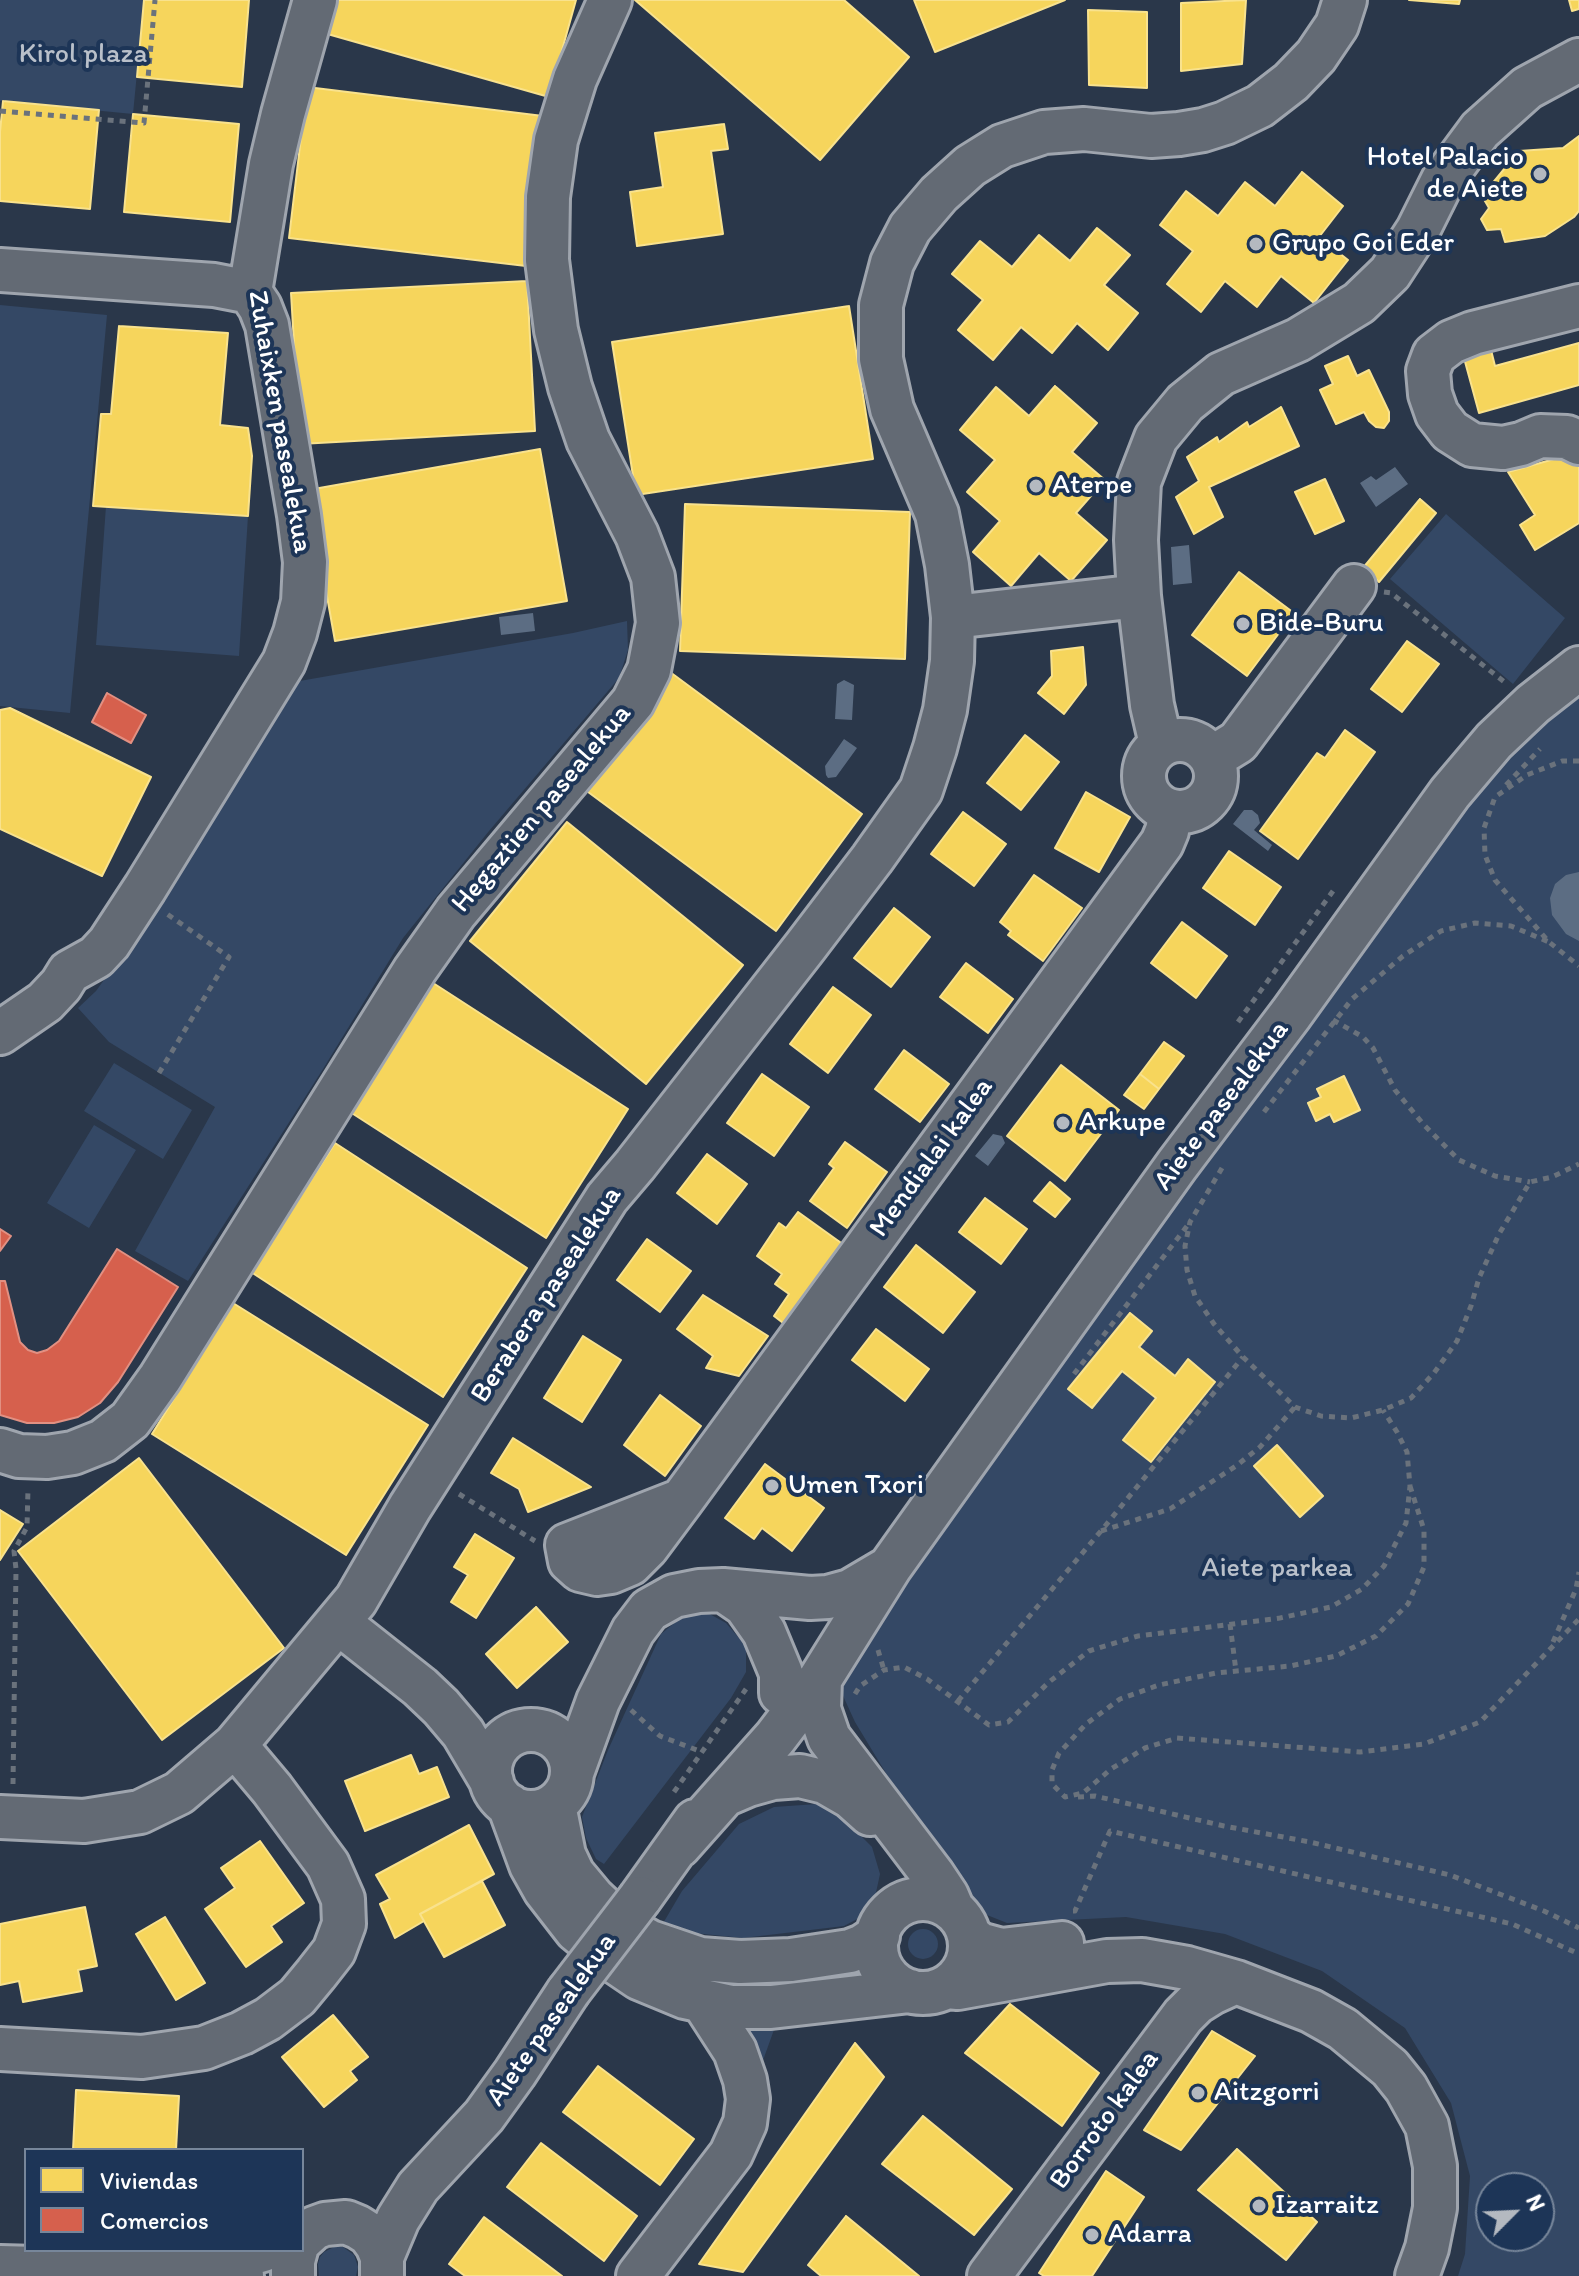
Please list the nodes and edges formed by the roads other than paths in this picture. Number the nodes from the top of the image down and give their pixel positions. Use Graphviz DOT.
graph roads {
  1 [pos="315,0"];
  2 [pos="610,0"];
  3 [pos="1345,0"];
  4 [pos="1579,60"];
  5 [pos="0,270"];
  6 [pos="250,292"];
  7 [pos="1579,306"];
  8 [pos="1579,443"];
  9 [pos="1354,586"];
  10 [pos="1139,596"];
  11 [pos="953,617"];
  12 [pos="1579,668"];
  13 [pos="1161,744"];
  14 [pos="1212,758"];
  15 [pos="1171,811"];
  16 [pos="0,1033"];
  17 [pos="14,1453"];
  18 [pos="567,1545"];
  19 [pos="890,1567"];
  20 [pos="723,1590"];
  21 [pos="348,1611"];
  22 [pos="837,1688"];
  23 [pos="781,1693"];
  24 [pos="613,1704"];
  25 [pos="527,1732"];
  26 [pos="235,1745"];
  27 [pos="563,1788"];
  28 [pos="500,1794"];
  29 [pos="726,1795"];
  30 [pos="6,1818"];
  31 [pos="679,1846"];
  32 [pos="888,1921"];
  33 [pos="961,1923"];
  34 [pos="1028,1947"];
  35 [pos="1142,1960"];
  36 [pos="1236,1982"];
  37 [pos="928,1989"];
  38 [pos="704,2003"];
  39 [pos="1311,2011"];
  40 [pos="1163,2041"];
  41 [pos="0,2049"];
  42 [pos="418,2187"];
  43 [pos="346,2222"];
  44 [pos="304,2238"];
  45 [pos="256,2252"];
  46 [pos="296,2252"];
  47 [pos="0,2267"];
  48 [pos="382,2267"];
  49 [pos="185,2272"];
  50 [pos="242,2276"];
  51 [pos="293,2276"];
  52 [pos="638,2276"];
  53 [pos="989,2276"];
  54 [pos="1417,2276"];
  1 -- 6 [label="street, Zuhaixken pasealekua"];
  2 -- 17 [label="street, Hegaztien pasealekua"];
  3 -- 11 [label="street, Berabera pasealekua"];
  4 -- 10 [label="street"];
  5 -- 6 [label="street"];
  6 -- 16 [label="street, Zuhaixken pasealekua"];
  7 -- 8 [label="street"];
  9 -- 14 [label="street"];
  10 -- 11 [label="street"];
  10 -- 13 [label="street"];
  11 -- 21 [label="street, Berabera pasealekua"];
  12 -- 19 [label="street, Aiete pasealekua"];
  13 -- 14 [label="street"];
  13 -- 15 [label="street"];
  14 -- 15 [label="street"];
  15 -- 18 [label="street, Mendialai kalea"];
  19 -- 20 [label="street"];
  19 -- 22 [label="street, Aiete pasealekua"];
  19 -- 23 [label="street, Aiete pasealekua"];
  20 -- 23 [label="street"];
  20 -- 24 [label="street"];
  21 -- 25 [label="street"];
  21 -- 26 [label="street, Berabera pasealekua"];
  21 -- 28 [label="street"];
  22 -- 29 [label="street, Aiete pasealekua"];
  22 -- 33 [label="street"];
  23 -- 31 [label="street, Aiete pasealekua"];
  24 -- 25 [label="street"];
  24 -- 27 [label="street"];
  25 -- 27 [label="street"];
  25 -- 28 [label="street"];
  26 -- 30 [label="street, Berabera pasealekua"];
  26 -- 41 [label="street"];
  27 -- 28 [label="street"];
  27 -- 32 [label="street"];
  28 -- 38 [label="street"];
  29 -- 31 [label="street, Aiete pasealekua"];
  29 -- 32 [label="street"];
  31 -- 42 [label="street, Aiete pasealekua, bridge"];
  32 -- 33 [label="street"];
  32 -- 37 [label="street"];
  33 -- 34 [label="street"];
  33 -- 37 [label="street"];
  34 -- 35 [label="street"];
  34 -- 39 [label="street"];
  35 -- 36 [label="street"];
  35 -- 37 [label="street"];
  35 -- 40 [label="street"];
  36 -- 39 [label="street"];
  36 -- 40 [label="street, Borroto kalea"];
  37 -- 38 [label="street"];
  38 -- 52 [label="street"];
  39 -- 54 [label="street"];
  40 -- 53 [label="street, Borroto kalea"];
  42 -- 43 [label="street, Aiete pasealekua"];
  42 -- 48 [label="street, Aiete pasealekua"];
  43 -- 44 [label="street, Aiete pasealekua"];
  43 -- 48 [label="street"];
  45 -- 49 [label="street"];
  46 -- 51 [label="street"];
  47 -- 49 [label="street"];
  49 -- 50 [label="street"];
}
